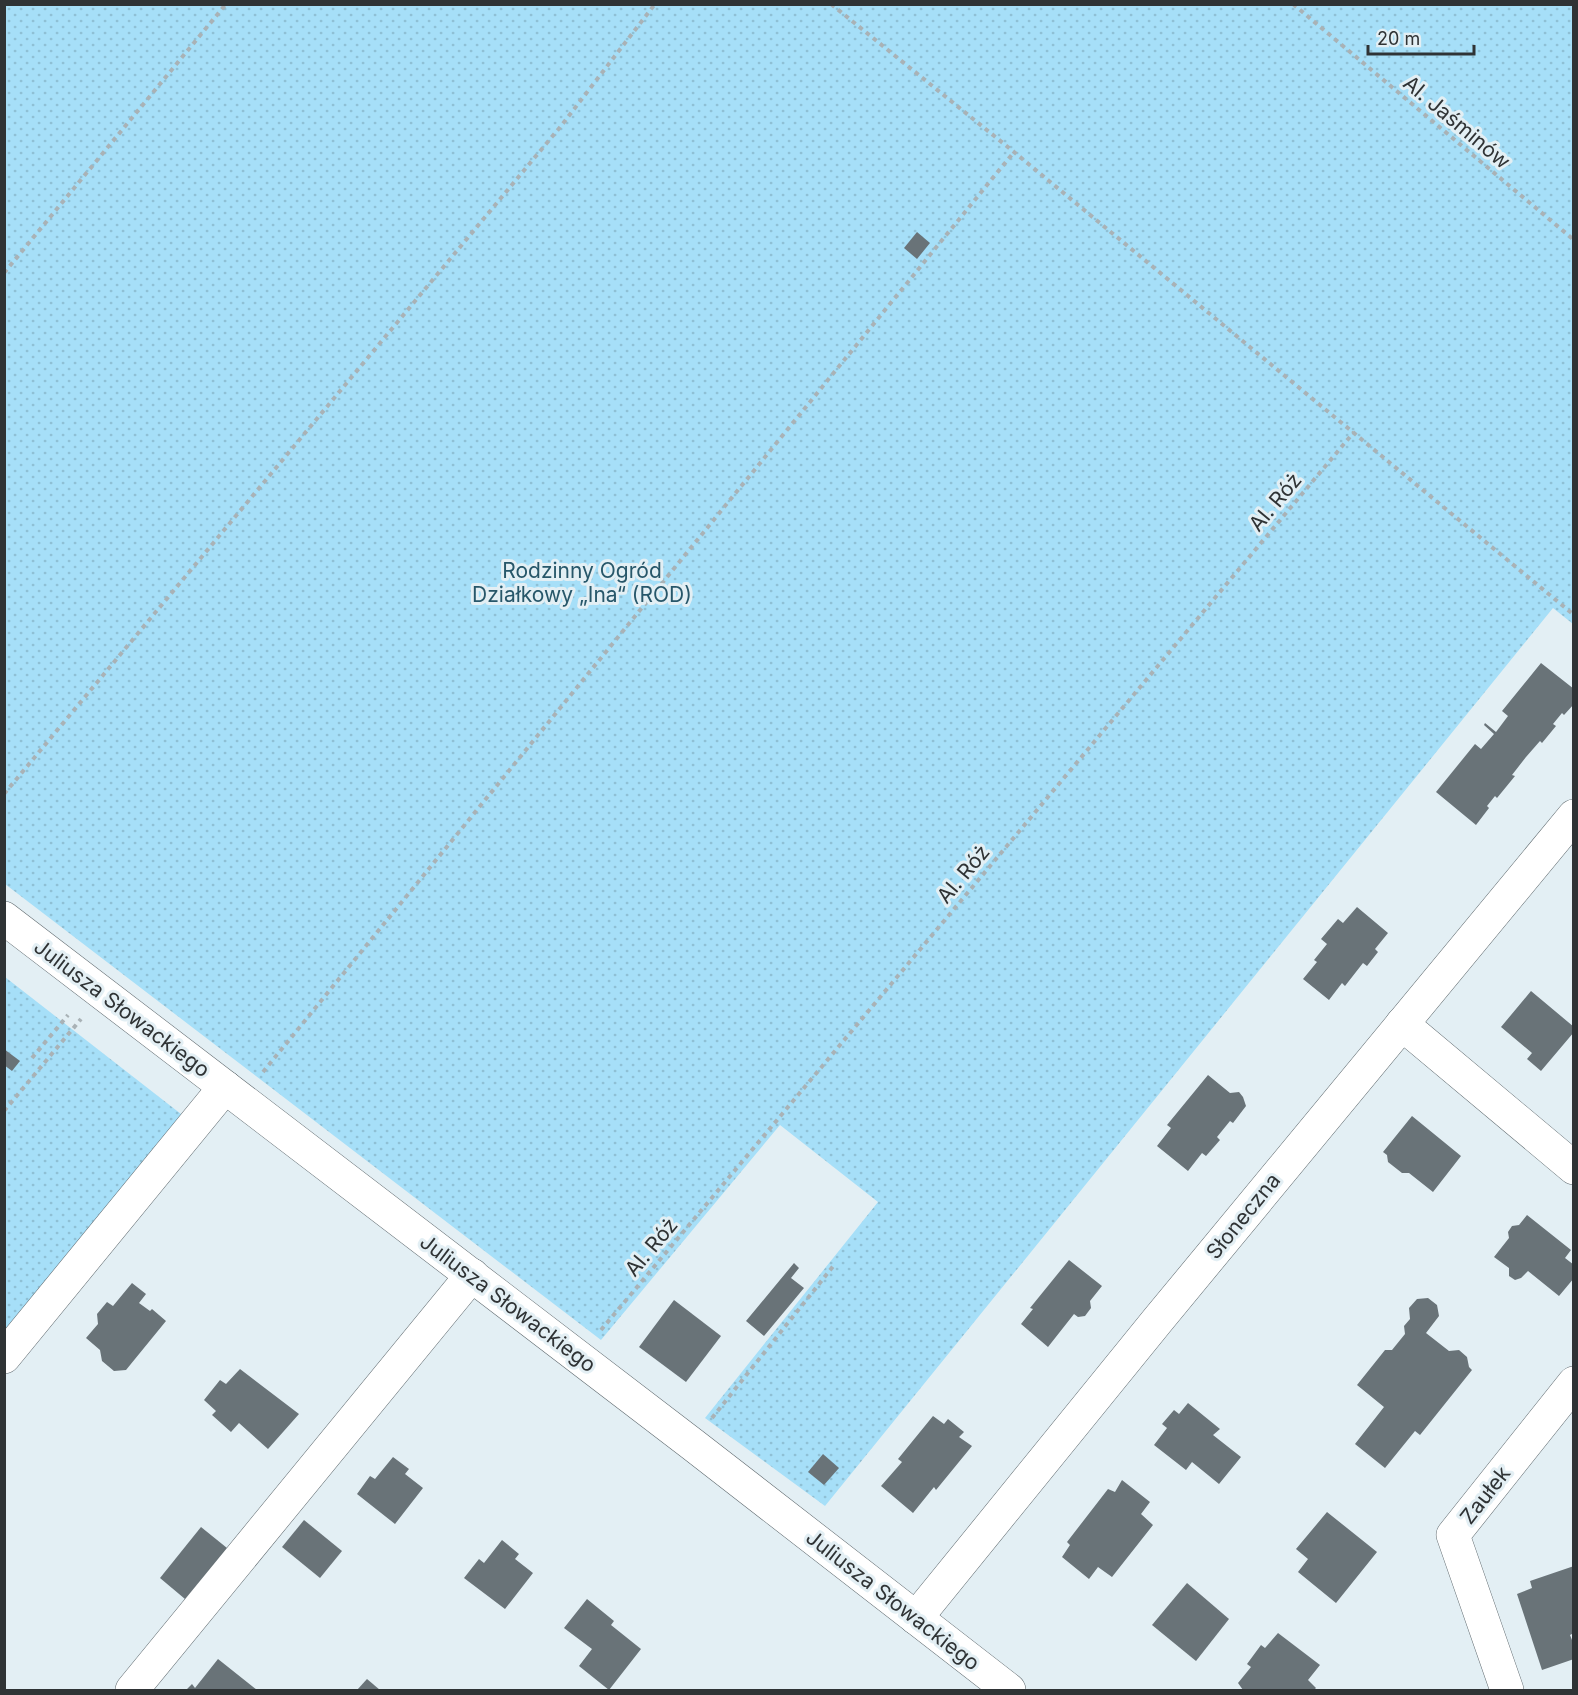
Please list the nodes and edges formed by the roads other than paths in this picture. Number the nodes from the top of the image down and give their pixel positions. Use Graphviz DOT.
graph roads {
  1 [pos="1574,816"];
  2 [pos="4,918"];
  3 [pos="1402,1024"];
  4 [pos="225,1087"];
  5 [pos="1574,1168"];
  6 [pos="472,1275"];
  7 [pos="4,1357"];
  8 [pos="1574,1383"];
  9 [pos="916,1618"];
  10 [pos="132,1690"];
  11 [pos="1009,1690"];
  12 [pos="1507,1690"];
  1 -- 3 [label="street, Słoneczna"];
  2 -- 4 [label="street, Juliusza Słowackiego"];
  3 -- 5 [label="street"];
  3 -- 9 [label="street, Słoneczna"];
  4 -- 6 [label="street, Juliusza Słowackiego"];
  4 -- 7 [label="street"];
  6 -- 9 [label="street, Juliusza Słowackiego"];
  6 -- 10 [label="street"];
  8 -- 12 [label="street, Zaułek"];
  9 -- 11 [label="street, Juliusza Słowackiego"];
}
